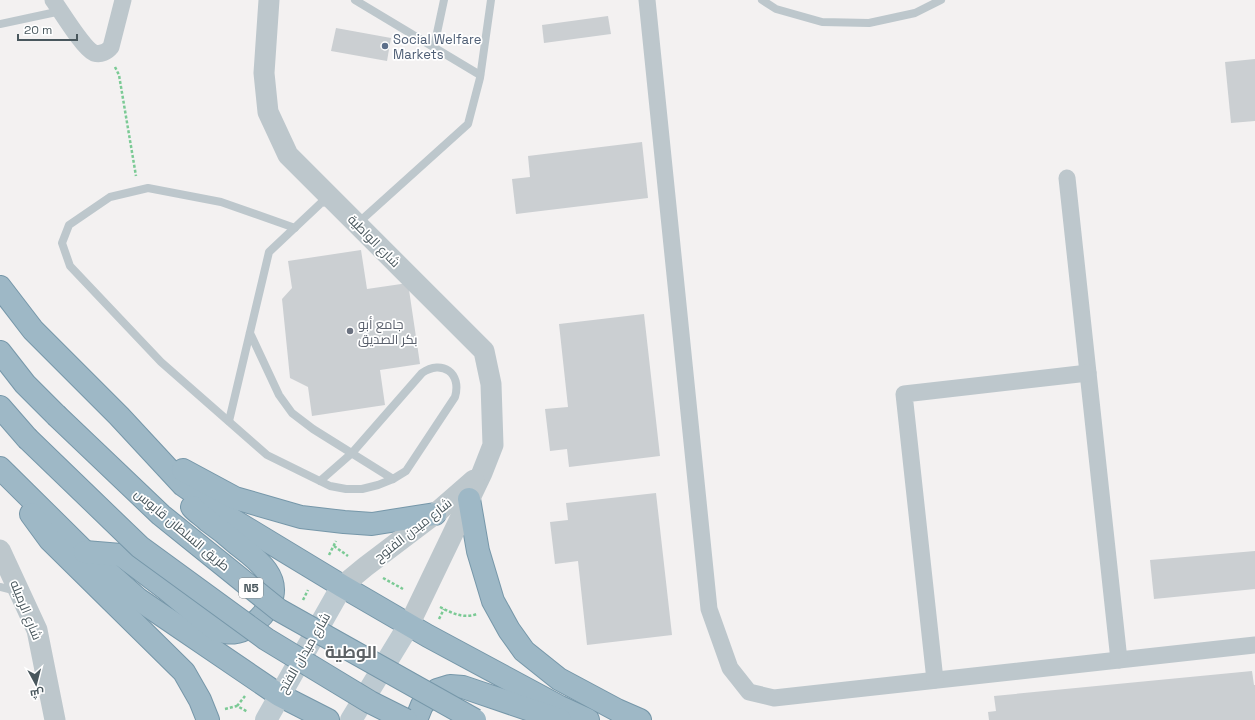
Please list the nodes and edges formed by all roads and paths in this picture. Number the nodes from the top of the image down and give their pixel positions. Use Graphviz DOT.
graph roads {
  1 [pos="123,0"];
  2 [pos="269,0"];
  3 [pos="355,0"];
  4 [pos="444,0"];
  5 [pos="491,0"];
  6 [pos="647,0"];
  7 [pos="762,0"];
  8 [pos="941,0"];
  9 [pos="57,5"];
  10 [pos="0,24"];
  11 [pos="434,47"];
  12 [pos="108,50"];
  13 [pos="480,75"];
  14 [pos="1067,178"];
  15 [pos="139,190"];
  16 [pos="326,198"];
  17 [pos="357,224"];
  18 [pos="295,228"];
  19 [pos="0,287"];
  20 [pos="250,332"];
  21 [pos="0,352"];
  22 [pos="1088,373"];
  23 [pos="0,407"];
  24 [pos="229,421"];
  25 [pos="146,446"];
  26 [pos="352,453"];
  27 [pos="0,470"];
  28 [pos="482,473"];
  29 [pos="393,479"];
  30 [pos="320,481"];
  31 [pos="183,484"];
  32 [pos="469,499"];
  33 [pos="435,514"];
  34 [pos="0,550"];
  35 [pos="85,552"];
  36 [pos="342,586"];
  37 [pos="10,589"];
  38 [pos="409,625"];
  39 [pos="1255,645"];
  40 [pos="1119,660"];
  41 [pos="935,680"];
  42 [pos="280,695"];
  43 [pos="206,717"];
  44 [pos="258,717"];
  45 [pos="55,720"];
  46 [pos="328,720"];
  47 [pos="351,720"];
  48 [pos="406,720"];
  49 [pos="416,720"];
  50 [pos="475,720"];
  51 [pos="560,720"];
  52 [pos="588,720"];
  53 [pos="640,720"];
  1 -- 12 [label="street"];
  2 -- 16 [label="street, شارع الواطية"];
  3 -- 11 [label="lane"];
  4 -- 11 [label="lane"];
  5 -- 13 [label="lane"];
  6 -- 41 [label="street"];
  7 -- 8 [label="lane"];
  9 -- 10 [label="lane"];
  9 -- 12 [label="street"];
  11 -- 13 [label="lane"];
  12 -- 15 [label="path"];
  13 -- 17 [label="lane"];
  14 -- 22 [label="street"];
  15 -- 18 [label="lane"];
  15 -- 24 [label="lane"];
  16 -- 17 [label="street, شارع الواطية"];
  16 -- 18 [label="lane"];
  17 -- 28 [label="street, شارع الواطية"];
  18 -- 20 [label="lane"];
  19 -- 25 [label="highway"];
  20 -- 24 [label="lane"];
  20 -- 26 [label="lane"];
  21 -- 50 [label="highway, طريق السلطان قابوس / N5, bridge"];
  22 -- 40 [label="street"];
  22 -- 41 [label="street"];
  23 -- 48 [label="highway, N5, bridge"];
  24 -- 30 [label="lane"];
  25 -- 31 [label="highway"];
  25 -- 33 [label="highway"];
  26 -- 29 [label="lane"];
  26 -- 29 [label="lane"];
  26 -- 30 [label="lane"];
  27 -- 35 [label="highway"];
  27 -- 43 [label="highway"];
  28 -- 32 [label="street, شارع الواطية"];
  28 -- 33 [label="street, شارع ميدن الفتوح"];
  29 -- 30 [label="lane"];
  31 -- 35 [label="highway"];
  31 -- 36 [label="highway"];
  32 -- 38 [label="street, شارع الواطية"];
  32 -- 53 [label="highway"];
  33 -- 36 [label="street, شارع ميدن الفتوح"];
  34 -- 37 [label="street, شارع الرميله"];
  35 -- 42 [label="highway"];
  36 -- 38 [label="highway"];
  36 -- 42 [label="main road, شارع ميدان الفتح"];
  37 -- 45 [label="street, شارع الرميله"];
  38 -- 47 [label="main road"];
  38 -- 52 [label="highway"];
  39 -- 40 [label="street"];
  40 -- 41 [label="street"];
  42 -- 44 [label="main road, شارع ميدان الفتح"];
  42 -- 46 [label="highway"];
  43 -- 44 [label="path"];
  49 -- 51 [label="highway"];
}
